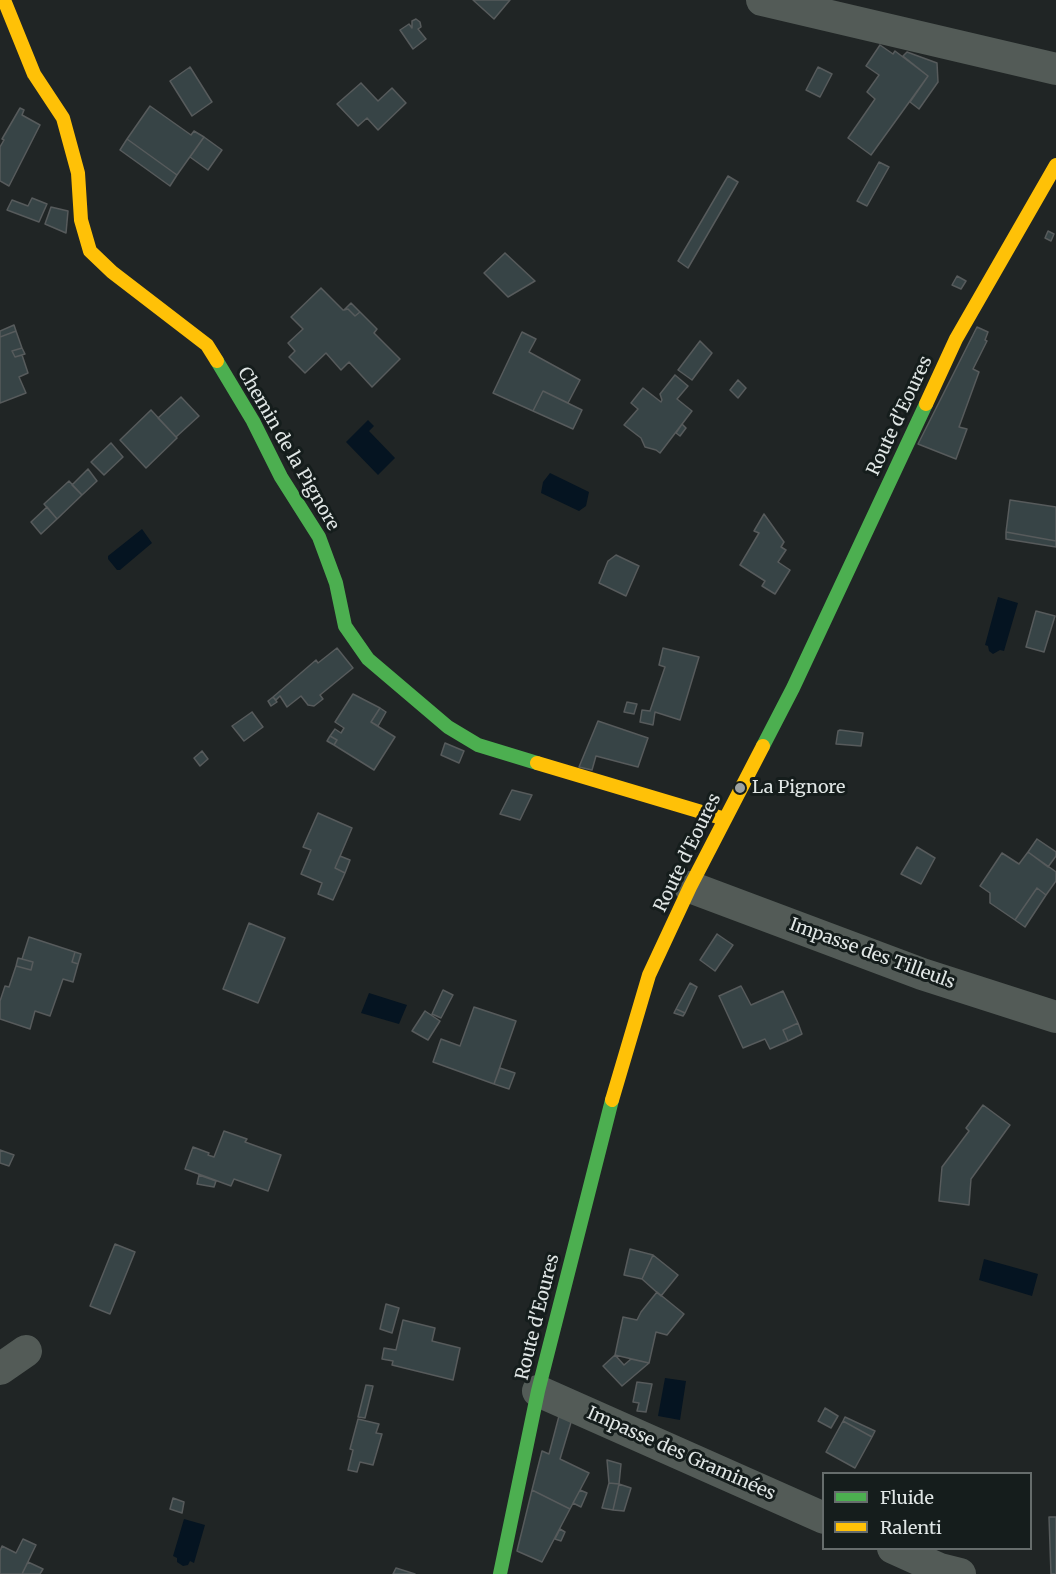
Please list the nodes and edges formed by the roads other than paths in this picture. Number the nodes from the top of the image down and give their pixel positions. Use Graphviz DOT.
graph roads {
  1 [pos="4,0"];
  2 [pos="762,0"];
  3 [pos="1056,69"];
  4 [pos="1056,165"];
  5 [pos="725,819"];
  6 [pos="690,887"];
  7 [pos="1056,1017"];
  8 [pos="26,1351"];
  9 [pos="0,1368"];
  10 [pos="538,1391"];
  11 [pos="822,1517"];
  12 [pos="897,1550"];
  13 [pos="500,1574"];
  14 [pos="960,1574"];
  1 -- 5 [label="street, Chemin de la Pignore"];
  2 -- 3 [label="street"];
  4 -- 5 [label="street, Route d'Eoures"];
  5 -- 6 [label="street, Route d'Eoures"];
  6 -- 7 [label="street, Impasse des Tilleuls"];
  6 -- 10 [label="street, Route d'Eoures"];
  8 -- 9 [label="street"];
  10 -- 11 [label="street, Impasse des Graminées"];
  10 -- 13 [label="street, Route d'Eoures"];
  12 -- 14 [label="street"];
}
